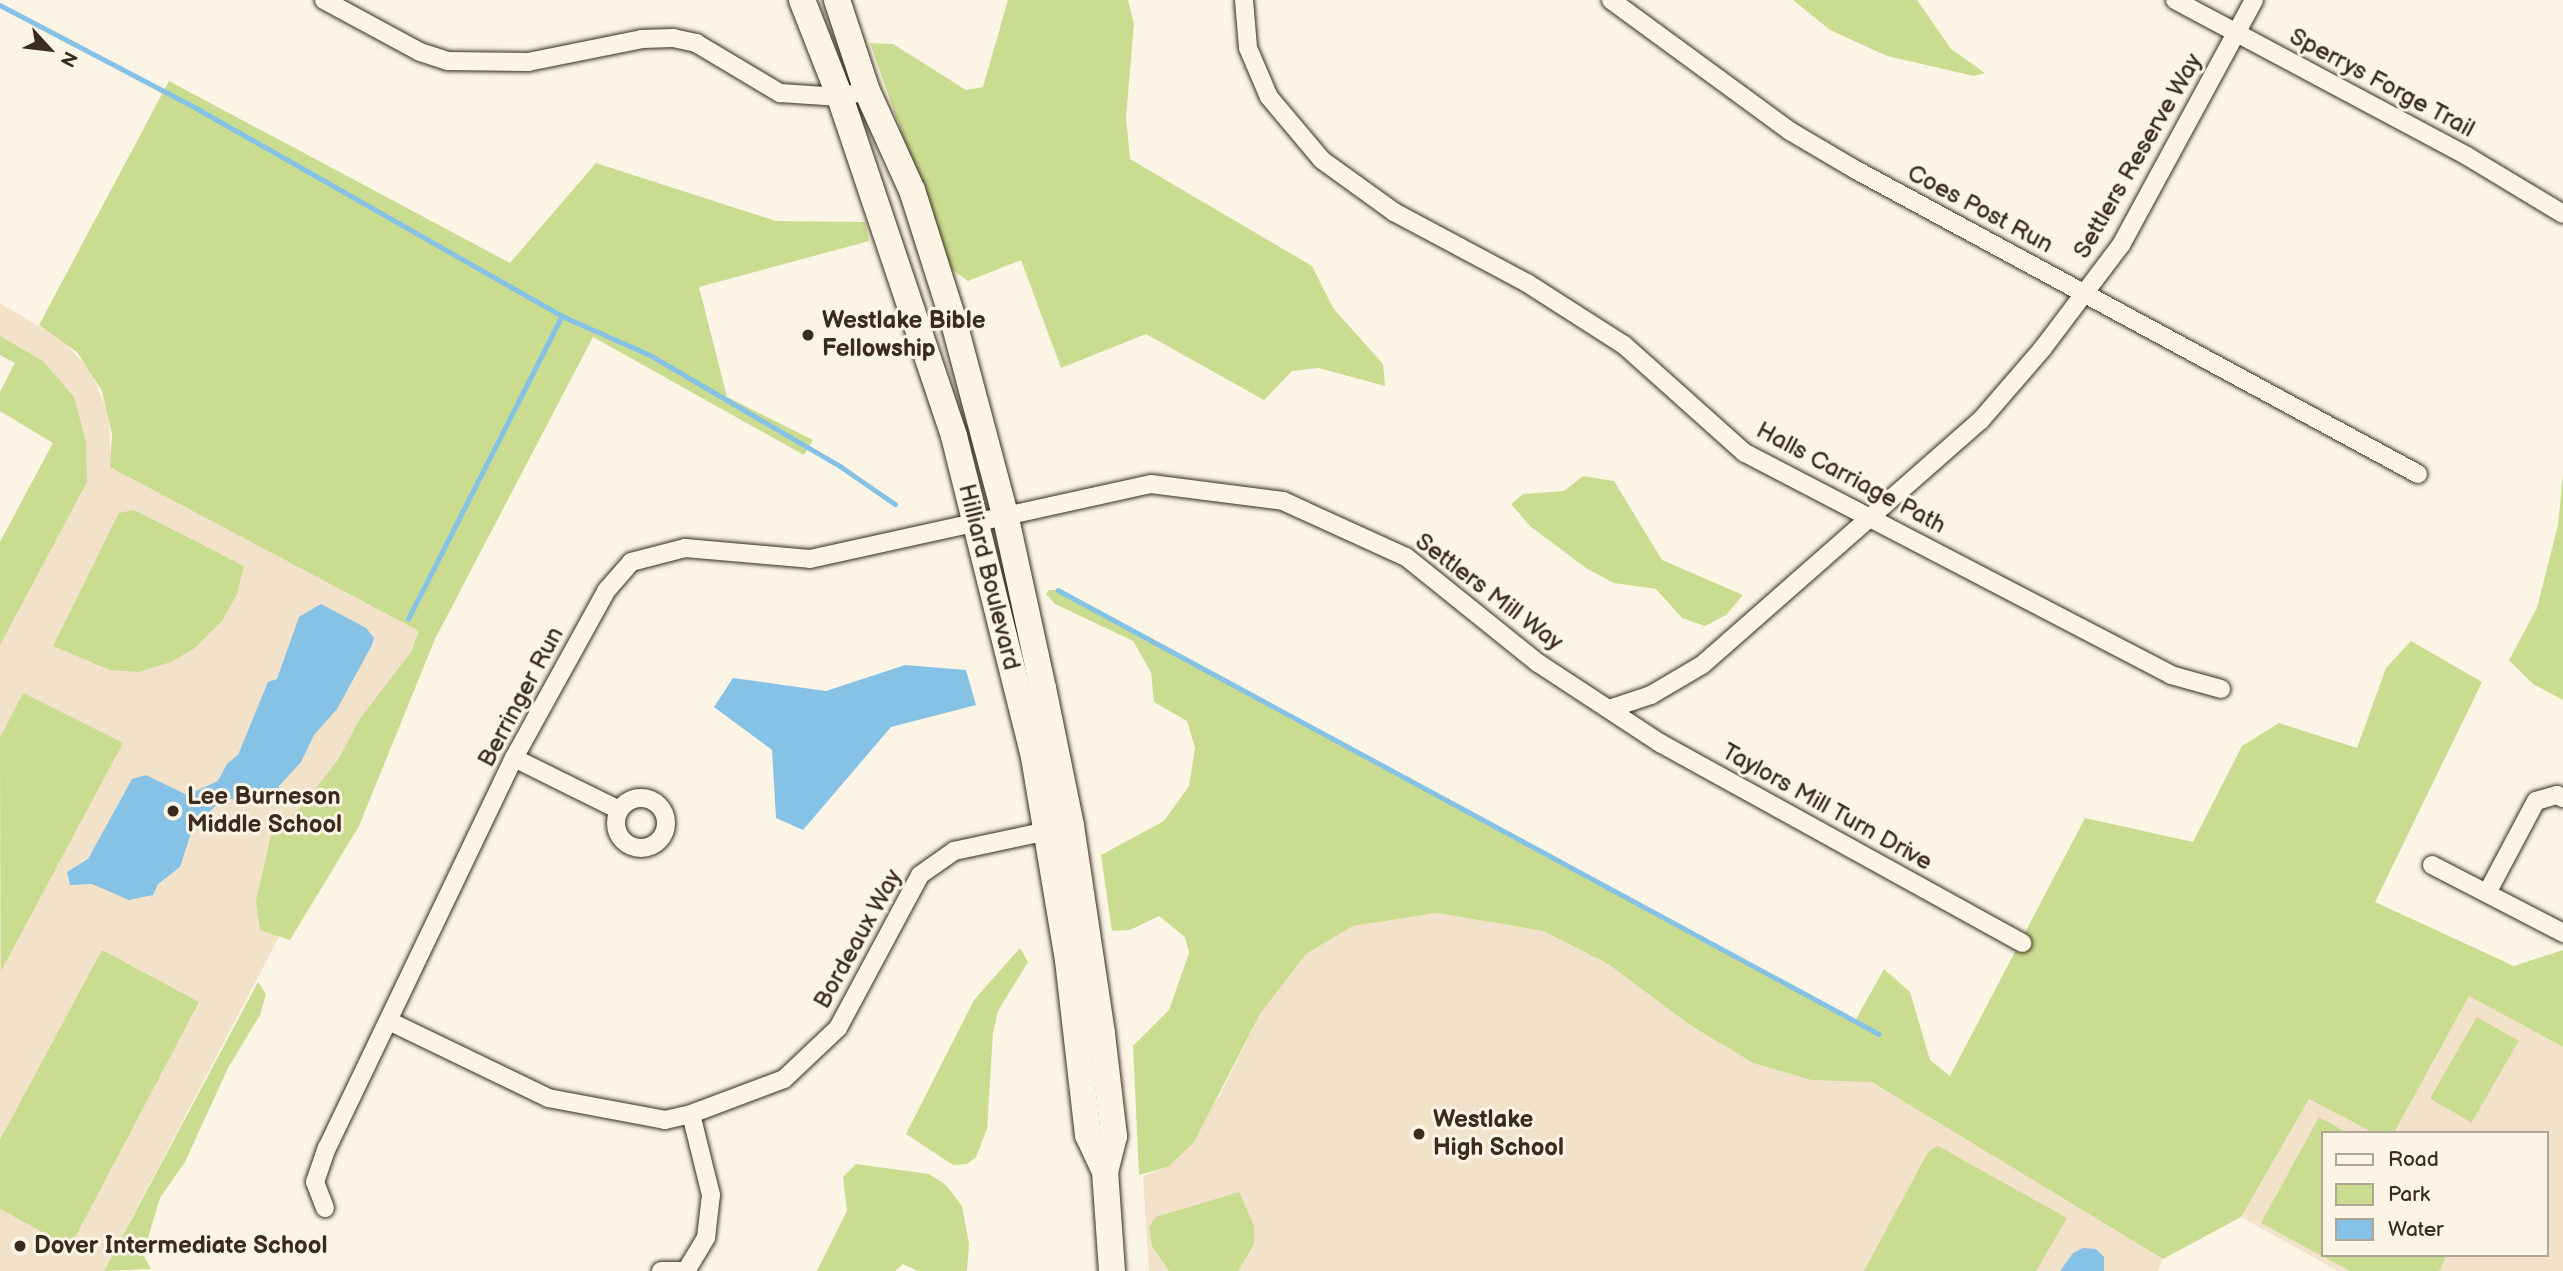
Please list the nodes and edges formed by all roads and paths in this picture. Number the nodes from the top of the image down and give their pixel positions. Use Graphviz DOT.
graph roads {
  1 [pos="324,0"];
  2 [pos="802,0"];
  3 [pos="836,0"];
  4 [pos="1244,0"];
  5 [pos="1611,0"];
  6 [pos="2175,0"];
  7 [pos="2254,0"];
  8 [pos="2235,32"];
  9 [pos="867,90"];
  10 [pos="840,97"];
  11 [pos="2563,214"];
  12 [pos="2087,293"];
  13 [pos="2418,474"];
  14 [pos="1005,514"];
  15 [pos="1871,517"];
  16 [pos="976,521"];
  17 [pos="2221,690"];
  18 [pos="1612,708"];
  19 [pos="514,758"];
  20 [pos="2563,798"];
  21 [pos="620,810"];
  22 [pos="1058,829"];
  23 [pos="2432,864"];
  24 [pos="2487,893"];
  25 [pos="2563,933"];
  26 [pos="2022,943"];
  27 [pos="389,1021"];
  28 [pos="691,1114"];
  29 [pos="325,1208"];
  30 [pos="661,1271"];
  31 [pos="680,1271"];
  32 [pos="686,1271"];
  33 [pos="1112,1271"];
  1 -- 10 [label="street"];
  2 -- 10 [label="main road, Hilliard Boulevard"];
  3 -- 9 [label="main road, Hilliard Boulevard"];
  4 -- 15 [label="street, Halls Carriage Path"];
  5 -- 12 [label="street, Coes Post Run"];
  6 -- 8 [label="street, Sperrys Forge Trail"];
  7 -- 8 [label="street, Settlers Reserve Way"];
  8 -- 11 [label="street, Sperrys Forge Trail"];
  8 -- 12 [label="street, Settlers Reserve Way"];
  9 -- 10 [label="street"];
  9 -- 14 [label="main road, Hilliard Boulevard"];
  10 -- 16 [label="main road, Hilliard Boulevard"];
  12 -- 13 [label="street, Coes Post Run"];
  12 -- 15 [label="street, Settlers Reserve Way"];
  14 -- 16 [label="street, Berringer Run"];
  14 -- 18 [label="street, Settlers Mill Way"];
  14 -- 22 [label="main road, Hilliard Boulevard"];
  15 -- 17 [label="street, Halls Carriage Path"];
  15 -- 18 [label="street, Settlers Reserve Way"];
  16 -- 19 [label="street, Berringer Run"];
  16 -- 22 [label="main road, Hilliard Boulevard"];
  18 -- 26 [label="street, Taylors Mill Turn Drive"];
  19 -- 21 [label="street"];
  19 -- 27 [label="street, Berringer Run"];
  20 -- 24 [label="street"];
  22 -- 28 [label="street, Bordeaux Way"];
  22 -- 33 [label="main road, Hilliard Boulevard"];
  23 -- 24 [label="street"];
  24 -- 25 [label="street"];
  27 -- 28 [label="street, Bordeaux Way"];
  27 -- 29 [label="street, Berringer Run"];
  28 -- 32 [label="street"];
  30 -- 31 [label="street"];
}
